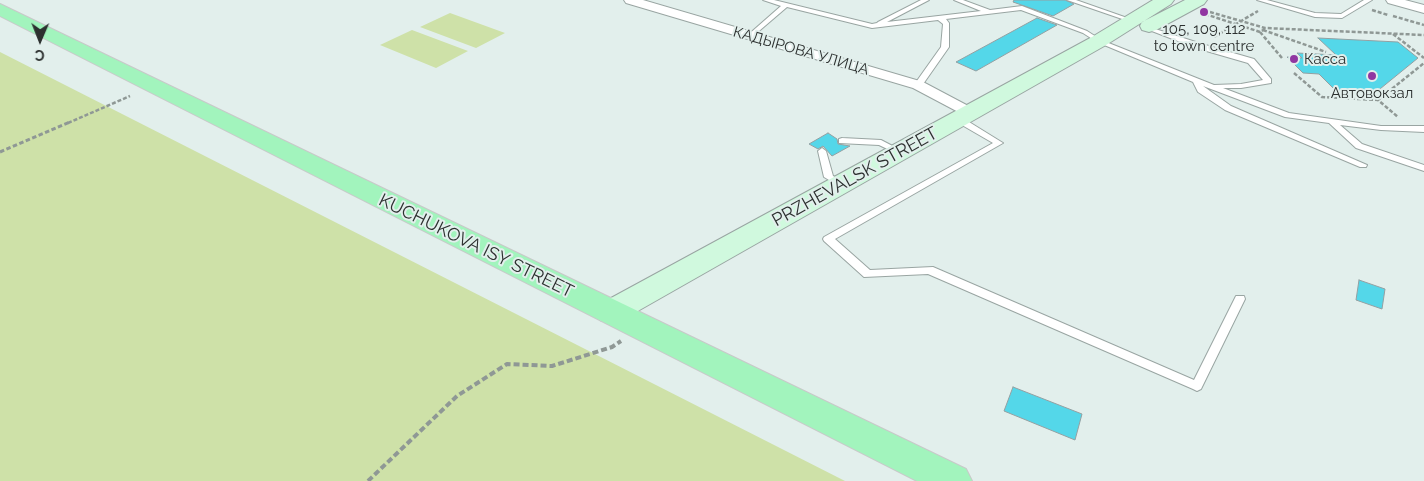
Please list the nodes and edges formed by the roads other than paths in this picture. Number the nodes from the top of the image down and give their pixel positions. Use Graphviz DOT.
graph roads {
  1 [pos="630,0"];
  2 [pos="766,0"];
  3 [pos="926,0"];
  4 [pos="957,0"];
  5 [pos="1070,0"];
  6 [pos="1260,0"];
  7 [pos="1369,0"];
  8 [pos="1392,0"];
  9 [pos="1159,1"];
  10 [pos="786,5"];
  11 [pos="1203,8"];
  12 [pos="0,9"];
  13 [pos="1424,9"];
  14 [pos="988,12"];
  15 [pos="940,18"];
  16 [pos="1139,24"];
  17 [pos="872,26"];
  18 [pos="750,36"];
  19 [pos="1099,41"];
  20 [pos="1196,82"];
  21 [pos="918,85"];
  22 [pos="963,115"];
  23 [pos="1331,121"];
  24 [pos="1424,129"];
  25 [pos="842,141"];
  26 [pos="822,151"];
  27 [pos="900,152"];
  28 [pos="1363,165"];
  29 [pos="1424,168"];
  30 [pos="842,184"];
  31 [pos="1240,299"];
  32 [pos="611,312"];
  33 [pos="953,481"];
  1 -- 18 [label="street, КАДЫРОВА УЛИЦА"];
  2 -- 10 [label="lane"];
  3 -- 17 [label="lane"];
  4 -- 14 [label="lane"];
  5 -- 16 [label="lane"];
  6 -- 7 [label="lane"];
  8 -- 13 [label="street"];
  9 -- 16 [label="main road, PRZHEVALSK STREET"];
  10 -- 17 [label="lane"];
  10 -- 18 [label="lane"];
  11 -- 16 [label="main road, PRZHEVALSK STREET"];
  12 -- 32 [label="main road, KUCHUKOVA ISY STREET"];
  14 -- 15 [label="lane"];
  14 -- 19 [label="lane"];
  15 -- 17 [label="lane"];
  15 -- 21 [label="lane"];
  16 -- 19 [label="main road, PRZHEVALSK STREET"];
  16 -- 20 [label="lane"];
  18 -- 21 [label="street, КАДЫРОВА УЛИЦА"];
  19 -- 20 [label="lane"];
  19 -- 22 [label="main road, PRZHEVALSK STREET"];
  20 -- 23 [label="lane"];
  20 -- 28 [label="lane"];
  21 -- 22 [label="street, КАДЫРОВА УЛИЦА"];
  22 -- 27 [label="main road, PRZHEVALSK STREET"];
  22 -- 31 [label="lane"];
  23 -- 24 [label="lane"];
  23 -- 29 [label="lane"];
  25 -- 27 [label="lane"];
  26 -- 30 [label="lane"];
  27 -- 30 [label="main road, PRZHEVALSK STREET"];
  30 -- 32 [label="main road, PRZHEVALSK STREET"];
  32 -- 33 [label="main road, KUCHUKOVA ISY STREET"];
}
